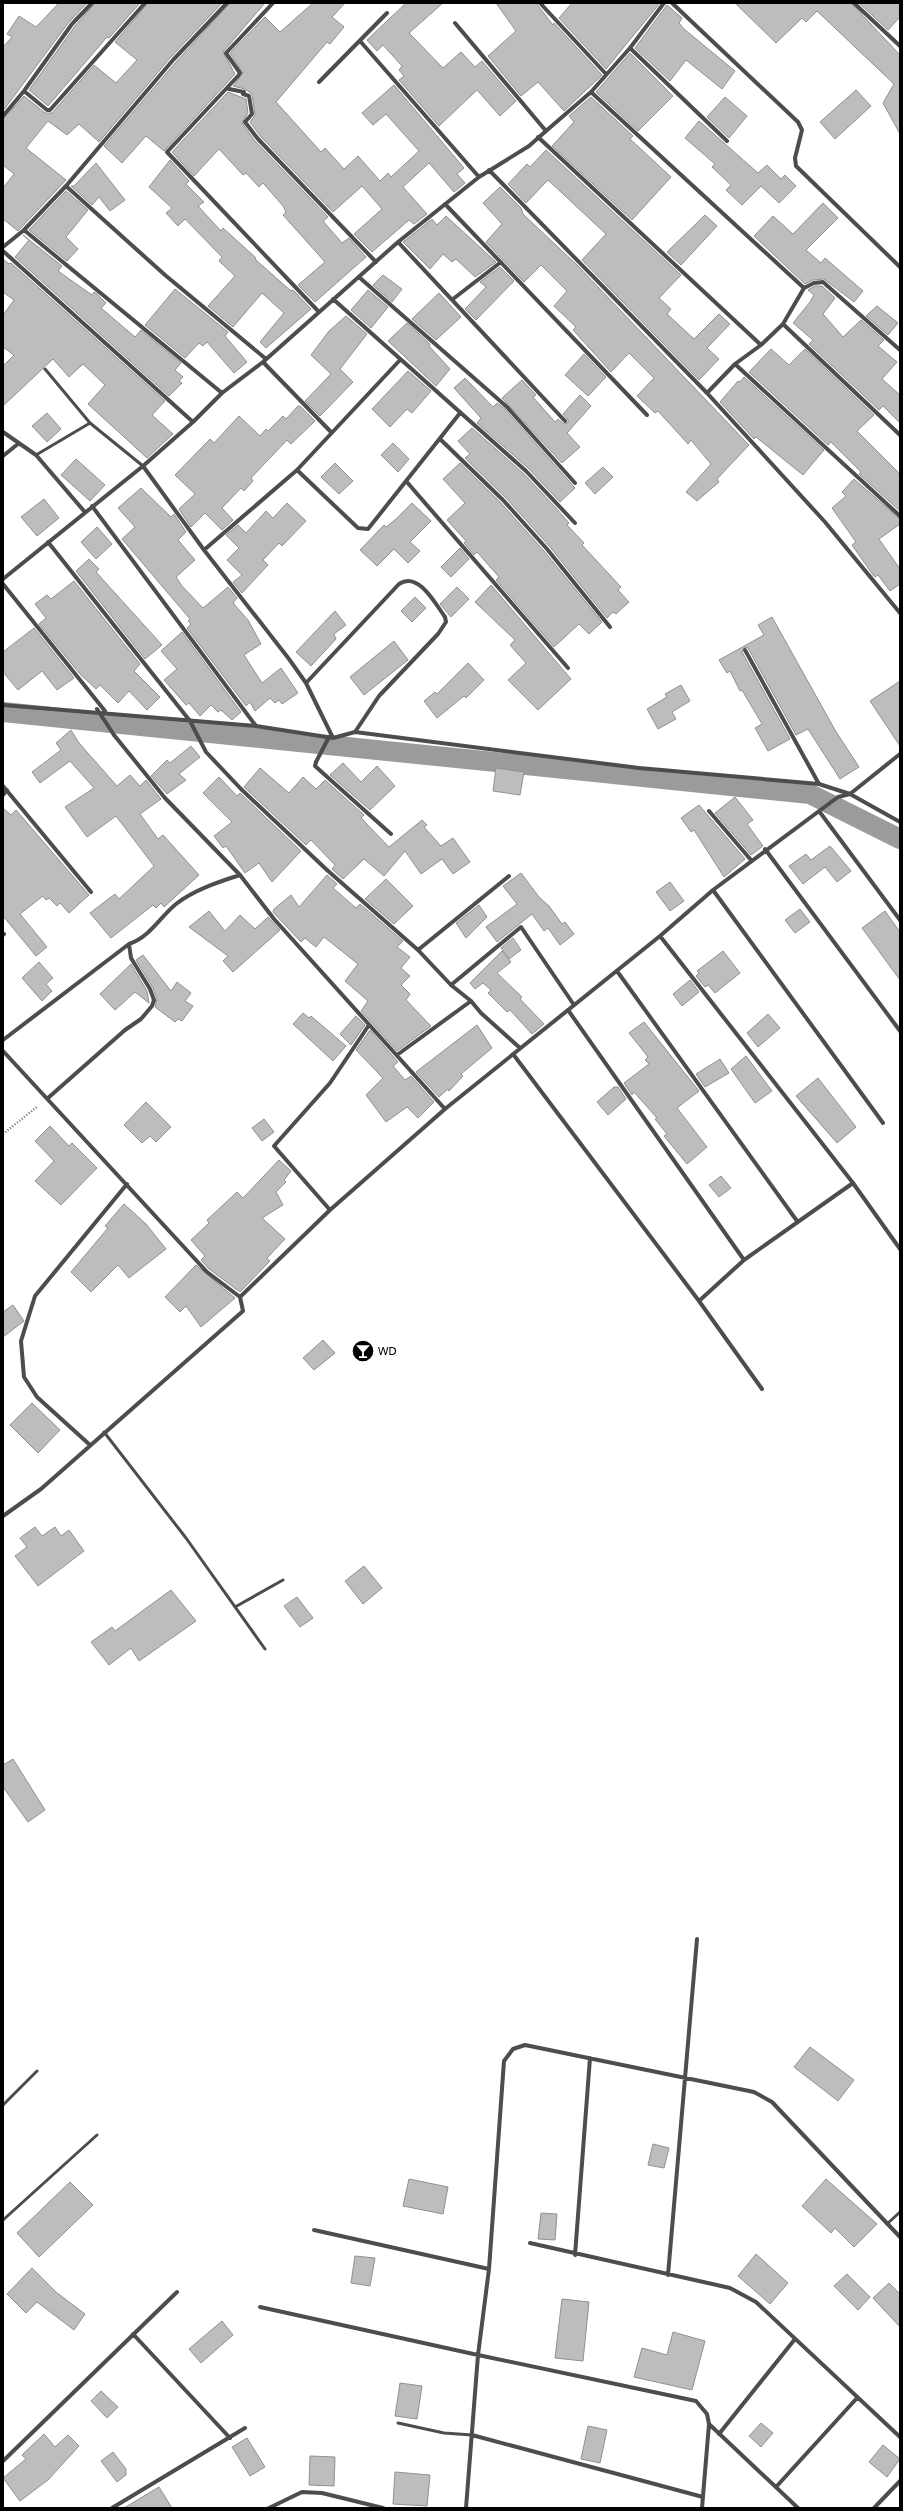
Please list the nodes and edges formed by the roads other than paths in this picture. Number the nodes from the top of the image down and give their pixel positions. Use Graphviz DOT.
graph roads {
  1 [pos="92,3"];
  2 [pos="145,3"];
  3 [pos="227,3"];
  4 [pos="273,3"];
  5 [pos="540,3"];
  6 [pos="664,3"];
  7 [pos="673,3"];
  8 [pos="854,3"];
  9 [pos="387,13"];
  10 [pos="455,24"];
  11 [pos="360,41"];
  12 [pos="899,44"];
  13 [pos="630,48"];
  14 [pos="606,74"];
  15 [pos="319,82"];
  16 [pos="229,88"];
  17 [pos="24,91"];
  18 [pos="591,92"];
  19 [pos="4,112"];
  20 [pos="546,131"];
  21 [pos="538,137"];
  22 [pos="727,141"];
  23 [pos="489,170"];
  24 [pos="480,177"];
  25 [pos="66,186"];
  26 [pos="445,204"];
  27 [pos="24,230"];
  28 [pos="398,242"];
  29 [pos="3,247"];
  30 [pos="3,251"];
  31 [pos="376,262"];
  32 [pos="501,262"];
  33 [pos="900,267"];
  34 [pos="360,278"];
  35 [pos="804,288"];
  36 [pos="333,299"];
  37 [pos="453,299"];
  38 [pos="319,312"];
  39 [pos="783,324"];
  40 [pos="761,345"];
  41 [pos="900,350"];
  42 [pos="400,360"];
  43 [pos="264,361"];
  44 [pos="735,364"];
  45 [pos="45,368"];
  46 [pos="222,393"];
  47 [pos="707,393"];
  48 [pos="460,413"];
  49 [pos="647,415"];
  50 [pos="565,421"];
  51 [pos="193,422"];
  52 [pos="90,423"];
  53 [pos="3,432"];
  54 [pos="331,432"];
  55 [pos="900,436"];
  56 [pos="440,439"];
  57 [pos="19,443"];
  58 [pos="36,455"];
  59 [pos="3,456"];
  60 [pos="143,466"];
  61 [pos="297,470"];
  62 [pos="406,481"];
  63 [pos="575,483"];
  64 [pos="92,506"];
  65 [pos="84,511"];
  66 [pos="900,516"];
  67 [pos="575,523"];
  68 [pos="48,542"];
  69 [pos="204,550"];
  70 [pos="3,579"];
  71 [pos="3,584"];
  72 [pos="900,613"];
  73 [pos="610,627"];
  74 [pos="745,650"];
  75 [pos="568,668"];
  76 [pos="306,683"];
  77 [pos="3,704"];
  78 [pos="105,712"];
  79 [pos="190,721"];
  80 [pos="256,726"];
  81 [pos="355,732"];
  82 [pos="331,738"];
  83 [pos="900,754"];
  84 [pos="819,784"];
  85 [pos="3,786"];
  86 [pos="7,790"];
  87 [pos="850,794"];
  88 [pos="3,795"];
  89 [pos="821,809"];
  90 [pos="709,811"];
  91 [pos="900,822"];
  92 [pos="391,834"];
  93 [pos="765,849"];
  94 [pos="751,860"];
  95 [pos="240,875"];
  96 [pos="509,876"];
  97 [pos="713,890"];
  98 [pos="91,892"];
  99 [pos="900,920"];
  100 [pos="660,936"];
  101 [pos="129,944"];
  102 [pos="418,950"];
  103 [pos="616,971"];
  104 [pos="451,985"];
  105 [pos="471,1001"];
  106 [pos="574,1005"];
  107 [pos="568,1010"];
  108 [pos="369,1025"];
  109 [pos="900,1031"];
  110 [pos="3,1040"];
  111 [pos="520,1048"];
  112 [pos="3,1051"];
  113 [pos="513,1054"];
  114 [pos="397,1055"];
  115 [pos="48,1098"];
  116 [pos="445,1109"];
  117 [pos="883,1123"];
  118 [pos="853,1183"];
  119 [pos="127,1184"];
  120 [pos="330,1210"];
  121 [pos="797,1221"];
  122 [pos="900,1249"];
  123 [pos="744,1260"];
  124 [pos="240,1298"];
  125 [pos="699,1301"];
  126 [pos="762,1389"];
  127 [pos="104,1432"];
  128 [pos="88,1443"];
  129 [pos="3,1516"];
  130 [pos="283,1580"];
  131 [pos="235,1607"];
  132 [pos="265,1649"];
  133 [pos="697,1939"];
  134 [pos="590,2058"];
  135 [pos="37,2071"];
  136 [pos="686,2078"];
  137 [pos="3,2105"];
  138 [pos="96,2135"];
  139 [pos="900,2212"];
  140 [pos="3,2220"];
  141 [pos="887,2224"];
  142 [pos="314,2230"];
  143 [pos="900,2238"];
  144 [pos="530,2243"];
  145 [pos="575,2255"];
  146 [pos="489,2269"];
  147 [pos="668,2275"];
  148 [pos="177,2292"];
  149 [pos="260,2306"];
  150 [pos="134,2334"];
  151 [pos="795,2339"];
  152 [pos="478,2356"];
  153 [pos="857,2398"];
  154 [pos="398,2423"];
  155 [pos="709,2424"];
  156 [pos="245,2428"];
  157 [pos="719,2434"];
  158 [pos="472,2435"];
  159 [pos="900,2437"];
  160 [pos="230,2438"];
  161 [pos="3,2461"];
  162 [pos="900,2481"];
  163 [pos="776,2487"];
  164 [pos="703,2497"];
  165 [pos="112,2508"];
  166 [pos="269,2508"];
  167 [pos="383,2508"];
  168 [pos="466,2508"];
  169 [pos="702,2508"];
  170 [pos="798,2508"];
  171 [pos="874,2508"];
  1 -- 17 [label="street"];
  2 -- 17 [label="street"];
  3 -- 25 [label="street"];
  4 -- 16 [label="street"];
  5 -- 14 [label="street"];
  6 -- 13 [label="street"];
  7 -- 33 [label="street"];
  8 -- 12 [label="street"];
  9 -- 11 [label="street"];
  10 -- 20 [label="street"];
  11 -- 15 [label="street"];
  11 -- 24 [label="street"];
  13 -- 14 [label="street"];
  13 -- 22 [label="street"];
  14 -- 18 [label="street"];
  16 -- 31 [label="street"];
  16 -- 38 [label="street"];
  17 -- 19 [label="street"];
  18 -- 20 [label="street"];
  18 -- 35 [label="street"];
  20 -- 21 [label="street"];
  21 -- 23 [label="street"];
  21 -- 40 [label="street"];
  23 -- 24 [label="street"];
  23 -- 47 [label="street"];
  24 -- 26 [label="street"];
  25 -- 27 [label="street"];
  25 -- 43 [label="street"];
  26 -- 28 [label="street"];
  26 -- 32 [label="street"];
  27 -- 29 [label="street"];
  27 -- 46 [label="street"];
  28 -- 31 [label="street"];
  28 -- 37 [label="street"];
  30 -- 51 [label="street"];
  31 -- 34 [label="street"];
  32 -- 37 [label="street"];
  32 -- 49 [label="street"];
  34 -- 36 [label="street"];
  34 -- 63 [label="street"];
  35 -- 39 [label="street"];
  35 -- 41 [label="street"];
  36 -- 38 [label="street"];
  36 -- 42 [label="street"];
  37 -- 50 [label="street"];
  38 -- 43 [label="street"];
  39 -- 40 [label="street"];
  39 -- 55 [label="street"];
  40 -- 44 [label="street"];
  42 -- 48 [label="street"];
  42 -- 54 [label="street"];
  43 -- 46 [label="street"];
  43 -- 54 [label="street"];
  44 -- 47 [label="street"];
  44 -- 66 [label="street"];
  45 -- 52 [label="lane"];
  46 -- 51 [label="street"];
  47 -- 72 [label="street"];
  48 -- 56 [label="street"];
  48 -- 67 [label="street"];
  51 -- 60 [label="street"];
  52 -- 58 [label="lane"];
  52 -- 60 [label="lane"];
  53 -- 57 [label="street"];
  54 -- 61 [label="street"];
  56 -- 62 [label="street"];
  56 -- 73 [label="street"];
  57 -- 58 [label="street"];
  57 -- 59 [label="street"];
  58 -- 65 [label="street"];
  60 -- 64 [label="street"];
  60 -- 69 [label="street"];
  61 -- 62 [label="street"];
  61 -- 69 [label="street"];
  62 -- 75 [label="street"];
  64 -- 65 [label="street"];
  64 -- 80 [label="street"];
  65 -- 68 [label="street"];
  68 -- 70 [label="street"];
  68 -- 79 [label="street"];
  69 -- 76 [label="street"];
  71 -- 78 [label="street"];
  74 -- 84 [label="street"];
  76 -- 81 [label="street"];
  76 -- 82 [label="street"];
  77 -- 78 [label="street"];
  78 -- 79 [label="street"];
  78 -- 95 [label="street, bridge"];
  79 -- 80 [label="street"];
  79 -- 102 [label="street"];
  80 -- 82 [label="street"];
  81 -- 82 [label="street"];
  81 -- 84 [label="street"];
  82 -- 92 [label="street, bridge"];
  83 -- 87 [label="street"];
  84 -- 87 [label="street"];
  85 -- 86 [label="street"];
  86 -- 88 [label="street"];
  86 -- 98 [label="street"];
  87 -- 89 [label="street"];
  87 -- 91 [label="street"];
  89 -- 93 [label="street"];
  89 -- 99 [label="street"];
  90 -- 94 [label="street"];
  93 -- 94 [label="street"];
  93 -- 109 [label="street"];
  94 -- 97 [label="street"];
  95 -- 101 [label="street"];
  95 -- 108 [label="street"];
  96 -- 102 [label="street"];
  97 -- 100 [label="street"];
  97 -- 117 [label="street"];
  100 -- 103 [label="street"];
  100 -- 118 [label="street"];
  101 -- 110 [label="street"];
  101 -- 115 [label="street"];
  102 -- 104 [label="street"];
  103 -- 106 [label="street"];
  103 -- 121 [label="street"];
  104 -- 105 [label="street"];
  104 -- 106 [label="street"];
  105 -- 111 [label="street"];
  105 -- 114 [label="street"];
  106 -- 107 [label="street"];
  107 -- 111 [label="street"];
  107 -- 123 [label="street"];
  108 -- 114 [label="street"];
  108 -- 120 [label="street"];
  111 -- 113 [label="street"];
  112 -- 115 [label="street"];
  113 -- 116 [label="street"];
  113 -- 125 [label="street"];
  114 -- 116 [label="street"];
  115 -- 119 [label="street"];
  116 -- 120 [label="street"];
  118 -- 121 [label="street"];
  118 -- 122 [label="street"];
  119 -- 124 [label="street"];
  119 -- 128 [label="street"];
  120 -- 124 [label="street"];
  121 -- 123 [label="street"];
  123 -- 125 [label="street"];
  124 -- 127 [label="street"];
  125 -- 126 [label="street"];
  127 -- 128 [label="street"];
  127 -- 131 [label="lane"];
  128 -- 129 [label="street"];
  130 -- 131 [label="lane"];
  131 -- 132 [label="lane"];
  133 -- 136 [label="street"];
  134 -- 136 [label="street"];
  134 -- 145 [label="street"];
  134 -- 146 [label="street"];
  135 -- 137 [label="lane"];
  136 -- 141 [label="street"];
  136 -- 147 [label="street"];
  138 -- 140 [label="lane"];
  139 -- 141 [label="lane"];
  141 -- 143 [label="street"];
  142 -- 146 [label="street"];
  144 -- 145 [label="street"];
  145 -- 147 [label="street"];
  146 -- 152 [label="street"];
  147 -- 151 [label="street"];
  148 -- 150 [label="street"];
  149 -- 152 [label="street"];
  150 -- 160 [label="street"];
  150 -- 161 [label="street"];
  151 -- 153 [label="street"];
  151 -- 157 [label="street"];
  152 -- 155 [label="street"];
  152 -- 158 [label="street"];
  153 -- 159 [label="street"];
  153 -- 163 [label="street"];
  154 -- 158 [label="lane"];
  155 -- 157 [label="street"];
  155 -- 164 [label="street"];
  156 -- 160 [label="street"];
  157 -- 163 [label="street"];
  158 -- 164 [label="street"];
  158 -- 168 [label="street"];
  160 -- 165 [label="street"];
  162 -- 171 [label="street"];
  163 -- 170 [label="street"];
  164 -- 169 [label="street"];
  166 -- 167 [label="street"];
}
